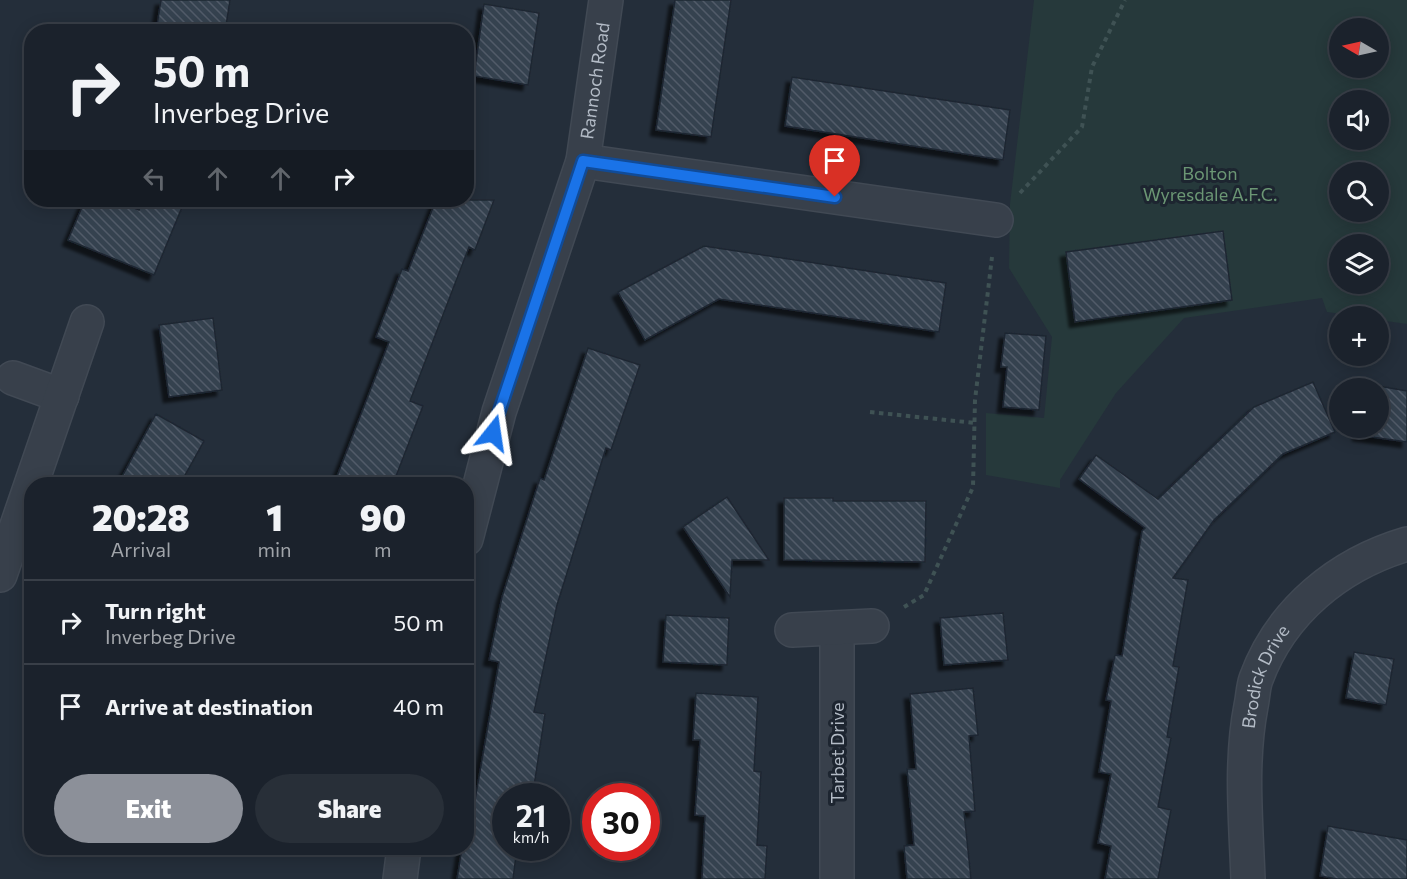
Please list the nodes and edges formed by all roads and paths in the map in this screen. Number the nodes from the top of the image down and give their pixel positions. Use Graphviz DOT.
graph roads {
  1 [pos="606,0"];
  2 [pos="1125,0"];
  3 [pos="583,161"];
  4 [pos="996,220"];
  5 [pos="87,322"];
  6 [pos="13,378"];
  7 [pos="62,396"];
  8 [pos="870,412"];
  9 [pos="975,423"];
  10 [pos="34,477"];
  11 [pos="24,505"];
  12 [pos="474,508"];
  13 [pos="1407,544"];
  14 [pos="0,574"];
  15 [pos="872,626"];
  16 [pos="837,628"];
  17 [pos="792,630"];
  18 [pos="403,855"];
  19 [pos="400,879"];
  20 [pos="837,879"];
  21 [pos="1248,879"];
  1 -- 3 [label="street, Rannoch Road"];
  2 -- 4 [label="path"];
  3 -- 4 [label="street"];
  3 -- 12 [label="street, Rannoch Road"];
  4 -- 9 [label="path"];
  5 -- 7 [label="street"];
  6 -- 7 [label="street"];
  7 -- 10 [label="street"];
  8 -- 9 [label="path"];
  9 -- 15 [label="path"];
  11 -- 14 [label="street"];
  13 -- 21 [label="street, Brodick Drive"];
  15 -- 16 [label="street"];
  16 -- 17 [label="street"];
  16 -- 20 [label="street, Tarbet Drive"];
  18 -- 19 [label="street"];
}
